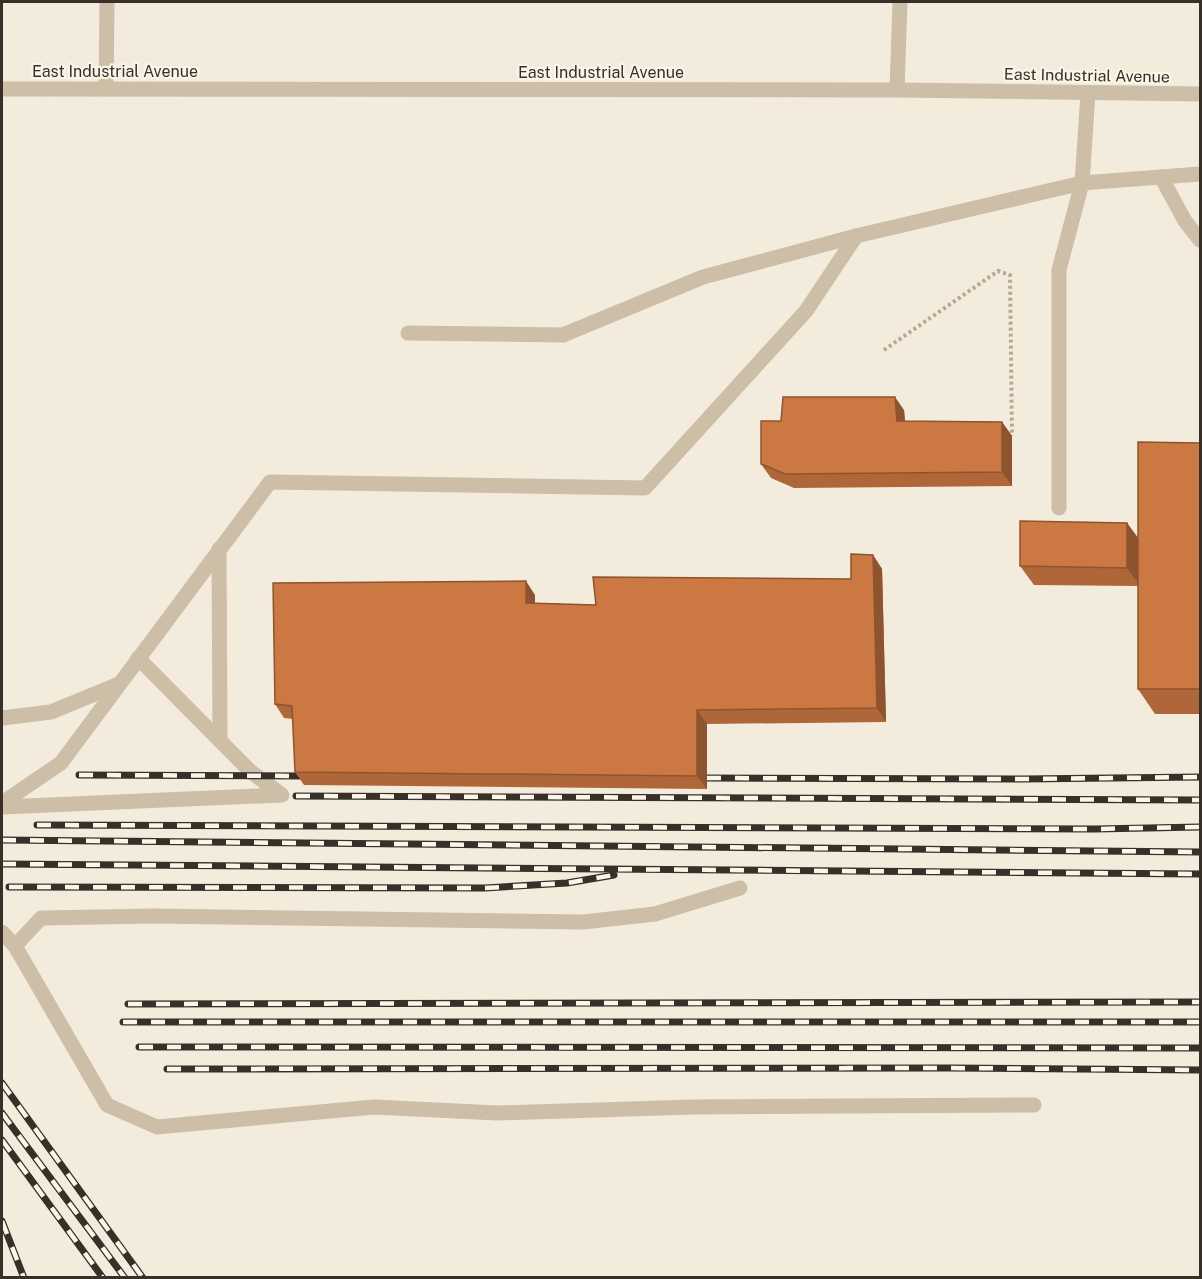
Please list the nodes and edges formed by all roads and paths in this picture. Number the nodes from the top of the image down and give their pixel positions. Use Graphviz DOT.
graph roads {
  1 [pos="107,2"];
  2 [pos="900,2"];
  3 [pos="2,88"];
  4 [pos="106,89"];
  5 [pos="897,90"];
  6 [pos="1088,93"];
  7 [pos="1200,94"];
  8 [pos="1200,174"];
  9 [pos="1161,177"];
  10 [pos="1082,183"];
  11 [pos="1185,221"];
  12 [pos="1200,222"];
  13 [pos="856,236"];
  14 [pos="1200,240"];
  15 [pos="408,333"];
  16 [pos="884,350"];
  17 [pos="1012,436"];
  18 [pos="1059,508"];
  19 [pos="219,549"];
  20 [pos="138,658"];
  21 [pos="119,684"];
  22 [pos="2,718"];
  23 [pos="220,741"];
  24 [pos="2,805"];
  25 [pos="740,888"];
  26 [pos="2,932"];
  27 [pos="15,946"];
  28 [pos="1034,1105"];
  1 -- 4 [label="street"];
  2 -- 5 [label="street"];
  3 -- 4 [label="street, East Industrial Avenue"];
  4 -- 5 [label="street, East Industrial Avenue"];
  5 -- 6 [label="street, East Industrial Avenue"];
  6 -- 7 [label="street, East Industrial Avenue"];
  6 -- 10 [label="street"];
  8 -- 9 [label="street"];
  9 -- 10 [label="street"];
  9 -- 11 [label="street"];
  10 -- 13 [label="street"];
  10 -- 18 [label="street"];
  11 -- 12 [label="street"];
  11 -- 14 [label="street"];
  13 -- 15 [label="street"];
  13 -- 19 [label="street"];
  16 -- 17 [label="path"];
  19 -- 20 [label="street"];
  19 -- 23 [label="street"];
  20 -- 21 [label="street"];
  20 -- 23 [label="street"];
  21 -- 22 [label="street"];
  21 -- 24 [label="street"];
  23 -- 24 [label="street"];
  25 -- 27 [label="street"];
  26 -- 27 [label="street"];
  27 -- 28 [label="street"];
}
